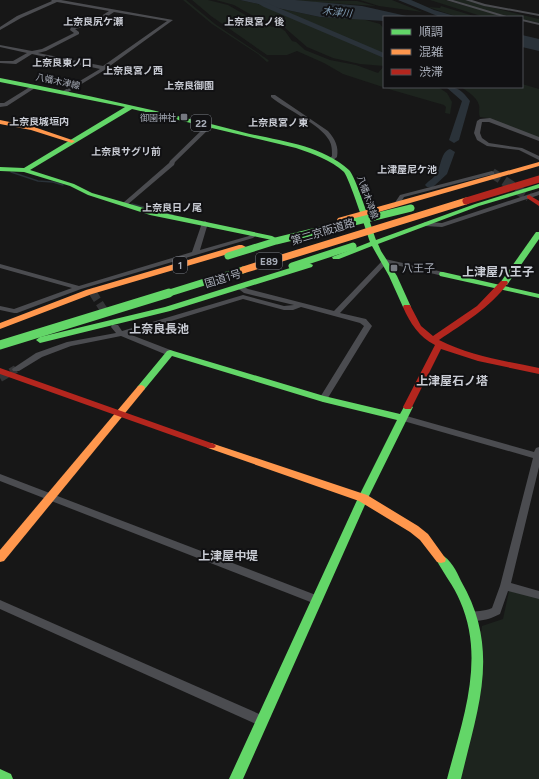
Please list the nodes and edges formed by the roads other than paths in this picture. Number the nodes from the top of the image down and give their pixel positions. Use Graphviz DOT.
graph roads {
  1 [pos="54,0"];
  2 [pos="448,0"];
  3 [pos="467,0"];
  4 [pos="113,10"];
  5 [pos="539,15"];
  6 [pos="504,16"];
  7 [pos="523,20"];
  8 [pos="539,24"];
  9 [pos="0,29"];
  10 [pos="0,46"];
  11 [pos="31,53"];
  12 [pos="0,62"];
  13 [pos="103,68"];
  14 [pos="0,80"];
  15 [pos="35,86"];
  16 [pos="65,92"];
  17 [pos="273,96"];
  18 [pos="0,105"];
  19 [pos="130,107"];
  20 [pos="0,122"];
  21 [pos="210,125"];
  22 [pos="539,139"];
  23 [pos="72,141"];
  24 [pos="539,158"];
  25 [pos="332,159"];
  26 [pos="539,164"];
  27 [pos="0,169"];
  28 [pos="25,170"];
  29 [pos="539,172"];
  30 [pos="492,173"];
  31 [pos="539,179"];
  32 [pos="539,186"];
  33 [pos="500,188"];
  34 [pos="539,193"];
  35 [pos="528,197"];
  36 [pos="125,204"];
  37 [pos="397,204"];
  38 [pos="539,204"];
  39 [pos="364,216"];
  40 [pos="205,224"];
  41 [pos="425,224"];
  42 [pos="254,234"];
  43 [pos="272,238"];
  44 [pos="537,239"];
  45 [pos="374,242"];
  46 [pos="195,254"];
  47 [pos="385,261"];
  48 [pos="0,266"];
  49 [pos="443,274"];
  50 [pos="240,287"];
  51 [pos="79,288"];
  52 [pos="502,288"];
  53 [pos="130,295"];
  54 [pos="539,296"];
  55 [pos="300,304"];
  56 [pos="0,308"];
  57 [pos="33,312"];
  58 [pos="336,313"];
  59 [pos="33,325"];
  60 [pos="0,326"];
  61 [pos="118,327"];
  62 [pos="0,336"];
  63 [pos="435,343"];
  64 [pos="0,344"];
  65 [pos="0,351"];
  66 [pos="170,353"];
  67 [pos="16,369"];
  68 [pos="0,371"];
  69 [pos="539,371"];
  70 [pos="323,399"];
  71 [pos="120,414"];
  72 [pos="403,418"];
  73 [pos="538,453"];
  74 [pos="0,477"];
  75 [pos="51,497"];
  76 [pos="363,498"];
  77 [pos="0,558"];
  78 [pos="505,586"];
  79 [pos="539,595"];
  80 [pos="317,600"];
  81 [pos="0,604"];
  82 [pos="472,616"];
  83 [pos="262,721"];
  84 [pos="0,776"];
  85 [pos="6,779"];
  86 [pos="236,779"];
  87 [pos="454,779"];
  1 -- 4 [label="street"];
  1 -- 9 [label="street"];
  2 -- 6 [label="street"];
  3 -- 5 [label="street"];
  4 -- 11 [label="street"];
  4 -- 13 [label="street"];
  7 -- 8 [label="street"];
  10 -- 11 [label="street"];
  11 -- 12 [label="street"];
  11 -- 13 [label="street"];
  13 -- 16 [label="street"];
  14 -- 15 [label="main road, 八幡木津線 / 22"];
  15 -- 16 [label="main road, 八幡木津線 / 22"];
  15 -- 18 [label="street"];
  16 -- 19 [label="main road, 八幡木津線 / 22"];
  17 -- 25 [label="street"];
  19 -- 21 [label="main road, 八幡木津線 / 22"];
  19 -- 23 [label="main road"];
  20 -- 23 [label="main road"];
  21 -- 25 [label="main road, 八幡木津線 / 22"];
  21 -- 36 [label="street"];
  22 -- 24 [label="street"];
  23 -- 28 [label="main road"];
  25 -- 39 [label="main road, 八幡木津線 / 22"];
  26 -- 37 [label="main road, 1"];
  27 -- 28 [label="main road"];
  28 -- 36 [label="main road"];
  29 -- 33 [label="main road, 第二京阪道路 / E89"];
  30 -- 37 [label="street"];
  31 -- 33 [label="main road, 第二京阪道路 / E89, bridge"];
  32 -- 41 [label="main road, 国道1号"];
  33 -- 53 [label="main road, 第二京阪道路 / E89"];
  33 -- 57 [label="main road, bridge"];
  33 -- 61 [label="main road, bridge"];
  33 -- 64 [label="main road, 第二京阪道路 / E89, bridge"];
  34 -- 35 [label="street"];
  35 -- 38 [label="main road"];
  35 -- 41 [label="street"];
  36 -- 40 [label="main road"];
  37 -- 39 [label="main road, 1"];
  39 -- 43 [label="main road, 1"];
  39 -- 45 [label="main road, 八幡木津線 / 22, bridge"];
  40 -- 42 [label="main road"];
  40 -- 46 [label="street"];
  41 -- 45 [label="main road, 国道1号"];
  42 -- 43 [label="main road"];
  42 -- 46 [label="street"];
  43 -- 57 [label="main road, 1"];
  44 -- 52 [label="main road"];
  45 -- 47 [label="main road, 八幡木津線 / 22"];
  45 -- 50 [label="main road, 国道1号"];
  46 -- 51 [label="street"];
  47 -- 49 [label="street"];
  47 -- 58 [label="street"];
  47 -- 63 [label="main road, 八幡木津線 / 22"];
  48 -- 51 [label="street"];
  49 -- 52 [label="main road"];
  50 -- 55 [label="street"];
  50 -- 61 [label="main road, 国道1号"];
  51 -- 56 [label="street"];
  52 -- 54 [label="main road"];
  52 -- 63 [label="main road"];
  55 -- 58 [label="street"];
  55 -- 61 [label="street"];
  57 -- 60 [label="main road, 1"];
  58 -- 70 [label="street"];
  59 -- 62 [label="main road"];
  61 -- 65 [label="main road, 国道1号"];
  61 -- 66 [label="street"];
  61 -- 67 [label="street"];
  63 -- 69 [label="main road, 八幡木津線 / 22"];
  63 -- 72 [label="main road"];
  66 -- 70 [label="main road"];
  66 -- 71 [label="main road"];
  68 -- 71 [label="main road"];
  70 -- 72 [label="main road"];
  71 -- 75 [label="main road"];
  71 -- 76 [label="main road"];
  72 -- 73 [label="street"];
  72 -- 76 [label="main road"];
  73 -- 78 [label="street"];
  74 -- 75 [label="street"];
  75 -- 77 [label="main road"];
  75 -- 80 [label="street"];
  76 -- 80 [label="main road"];
  76 -- 82 [label="main road"];
  78 -- 79 [label="street"];
  78 -- 82 [label="street"];
  80 -- 83 [label="main road"];
  81 -- 83 [label="street"];
  82 -- 87 [label="main road"];
  83 -- 86 [label="main road"];
  84 -- 85 [label="main road"];
}
